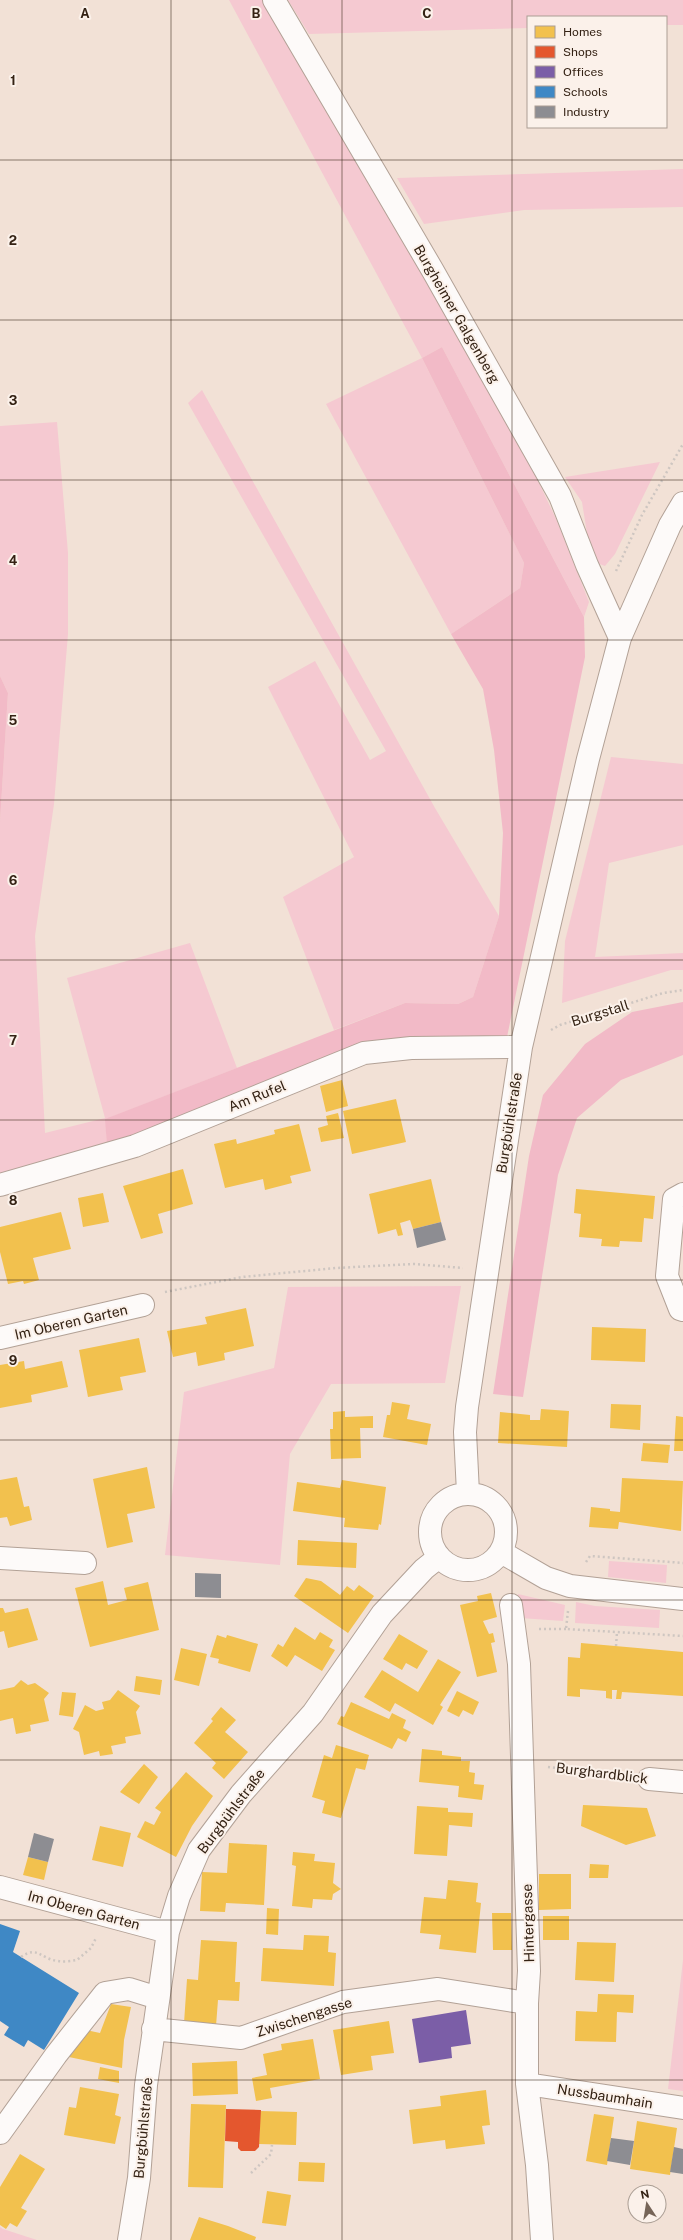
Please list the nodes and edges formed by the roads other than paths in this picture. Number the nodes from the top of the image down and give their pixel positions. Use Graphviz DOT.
graph roads {
  1 [pos="274,0"];
  2 [pos="683,503"];
  3 [pos="620,638"];
  4 [pos="521,1047"];
  5 [pos="0,1185"];
  6 [pos="683,1194"];
  7 [pos="143,1305"];
  8 [pos="683,1310"];
  9 [pos="0,1338"];
  10 [pos="468,1493"];
  11 [pos="501,1552"];
  12 [pos="439,1557"];
  13 [pos="0,1558"];
  14 [pos="85,1563"];
  15 [pos="683,1599"];
  16 [pos="512,1605"];
  17 [pos="649,1779"];
  18 [pos="683,1782"];
  19 [pos="0,1887"];
  20 [pos="168,1932"];
  21 [pos="158,1998"];
  22 [pos="527,2003"];
  23 [pos="153,2029"];
  24 [pos="527,2084"];
  25 [pos="683,2108"];
  26 [pos="0,2133"];
  27 [pos="129,2240"];
  28 [pos="542,2240"];
  1 -- 3 [label="street, Burgheimer Galgenberg"];
  2 -- 3 [label="street, Burgbühlstraße"];
  3 -- 4 [label="street, Burgbühlstraße"];
  4 -- 5 [label="street, Am Rufel"];
  4 -- 10 [label="street, Burgbühlstraße"];
  6 -- 8 [label="street"];
  7 -- 9 [label="street, Im Oberen Garten"];
  10 -- 11 [label="street"];
  10 -- 12 [label="street"];
  11 -- 12 [label="street"];
  11 -- 15 [label="street"];
  12 -- 20 [label="street, Burgbühlstraße"];
  13 -- 14 [label="street"];
  16 -- 22 [label="street, Hintergasse"];
  17 -- 18 [label="street, Burghardblick"];
  19 -- 20 [label="street, Im Oberen Garten"];
  20 -- 21 [label="street, Burgbühlstraße"];
  21 -- 23 [label="street, Burgbühlstraße"];
  21 -- 26 [label="street"];
  22 -- 23 [label="street, Zwischengasse"];
  22 -- 24 [label="street, Hintergasse"];
  23 -- 27 [label="street, Burgbühlstraße"];
  24 -- 25 [label="street, Nussbaumhain"];
  24 -- 28 [label="street, Hintergasse"];
}
